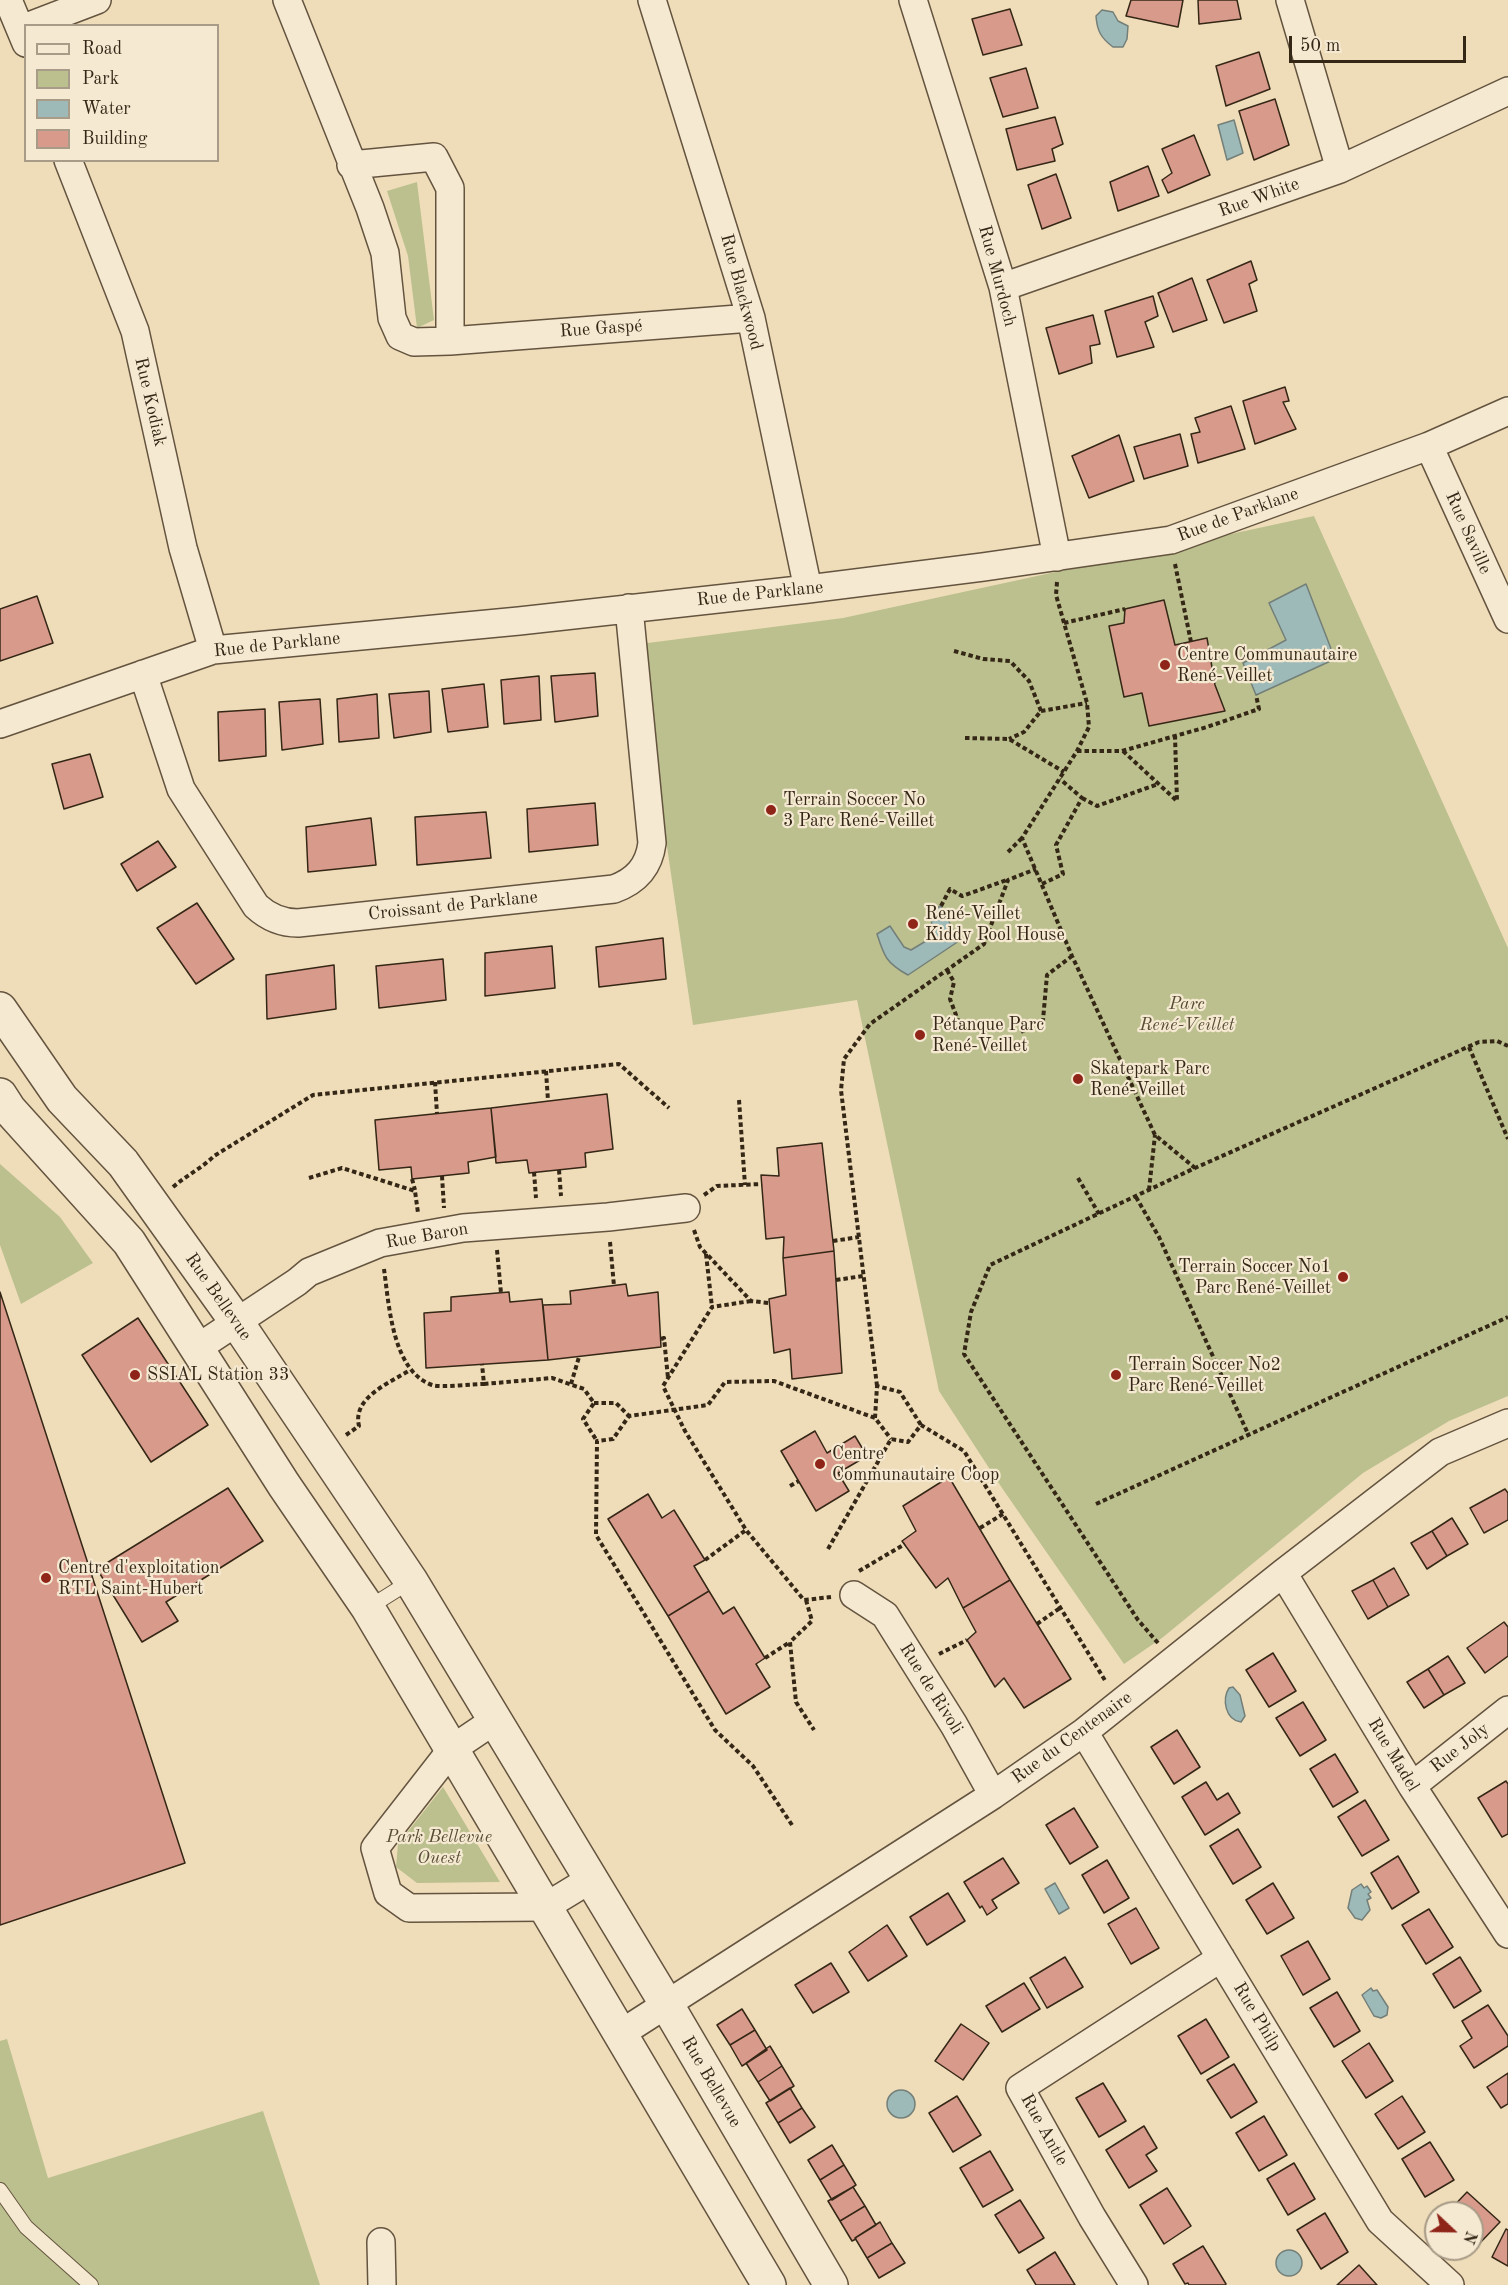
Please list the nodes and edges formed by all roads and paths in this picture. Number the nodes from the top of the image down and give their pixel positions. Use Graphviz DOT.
graph roads {
  1 [pos="8,0"];
  2 [pos="97,0"];
  3 [pos="287,0"];
  4 [pos="652,0"];
  5 [pos="913,0"];
  6 [pos="1290,0"];
  7 [pos="41,24"];
  8 [pos="24,29"];
  9 [pos="1508,91"];
  10 [pos="69,162"];
  11 [pos="351,165"];
  12 [pos="1340,169"];
  13 [pos="1003,287"];
  14 [pos="751,318"];
  15 [pos="450,341"];
  16 [pos="1508,411"];
  17 [pos="1429,446"];
  18 [pos="1171,540"];
  19 [pos="1057,557"];
  20 [pos="808,589"];
  21 [pos="629,608"];
  22 [pos="1125,609"];
  23 [pos="1508,619"];
  24 [pos="1064,623"];
  25 [pos="1191,642"];
  26 [pos="213,650"];
  27 [pos="954,651"];
  28 [pos="143,674"];
  29 [pos="1256,695"];
  30 [pos="1087,703"];
  31 [pos="1041,711"];
  32 [pos="0,724"];
  33 [pos="1175,736"];
  34 [pos="965,738"];
  35 [pos="1009,739"];
  36 [pos="1077,751"];
  37 [pos="1122,751"];
  38 [pos="1064,772"];
  39 [pos="1060,779"];
  40 [pos="1158,784"];
  41 [pos="1082,798"];
  42 [pos="1022,838"];
  43 [pos="1008,852"];
  44 [pos="1036,869"];
  45 [pos="1008,880"];
  46 [pos="1042,884"];
  47 [pos="940,906"];
  48 [pos="1072,956"];
  49 [pos="947,970"];
  50 [pos="0,1009"];
  51 [pos="959,1023"];
  52 [pos="1022,1032"];
  53 [pos="1508,1046"];
  54 [pos="1469,1047"];
  55 [pos="546,1071"];
  56 [pos="435,1082"];
  57 [pos="0,1095"];
  58 [pos="739,1100"];
  59 [pos="548,1101"];
  60 [pos="669,1108"];
  61 [pos="437,1114"];
  62 [pos="1155,1135"];
  63 [pos="1508,1138"];
  64 [pos="1195,1168"];
  65 [pos="309,1178"];
  66 [pos="1078,1178"];
  67 [pos="412,1179"];
  68 [pos="762,1184"];
  69 [pos="745,1185"];
  70 [pos="415,1191"];
  71 [pos="1149,1191"];
  72 [pos="1136,1197"];
  73 [pos="153,1205"];
  74 [pos="686,1208"];
  75 [pos="1099,1214"];
  76 [pos="608,1217"];
  77 [pos="495,1226"];
  78 [pos="420,1236"];
  79 [pos="859,1237"];
  80 [pos="833,1241"];
  81 [pos="380,1244"];
  82 [pos="706,1253"];
  83 [pos="863,1276"];
  84 [pos="836,1280"];
  85 [pos="614,1286"];
  86 [pos="501,1293"];
  87 [pos="751,1302"];
  88 [pos="769,1303"];
  89 [pos="712,1307"];
  90 [pos="1508,1317"];
  91 [pos="236,1322"];
  92 [pos="661,1339"];
  93 [pos="196,1349"];
  94 [pos="579,1357"];
  95 [pos="482,1364"];
  96 [pos="410,1370"];
  97 [pos="668,1379"];
  98 [pos="484,1384"];
  99 [pos="571,1384"];
  100 [pos="877,1386"];
  101 [pos="594,1403"];
  102 [pos="674,1408"];
  103 [pos="629,1416"];
  104 [pos="875,1418"];
  105 [pos="1508,1423"];
  106 [pos="921,1425"];
  107 [pos="1249,1436"];
  108 [pos="891,1439"];
  109 [pos="597,1441"];
  110 [pos="322,1450"];
  111 [pos="799,1481"];
  112 [pos="790,1486"];
  113 [pos="1096,1504"];
  114 [pos="1003,1514"];
  115 [pos="980,1528"];
  116 [pos="746,1530"];
  117 [pos="904,1544"];
  118 [pos="828,1549"];
  119 [pos="705,1560"];
  120 [pos="1283,1573"];
  121 [pos="411,1581"];
  122 [pos="854,1584"];
  123 [pos="806,1600"];
  124 [pos="368,1608"];
  125 [pos="1060,1608"];
  126 [pos="1037,1624"];
  127 [pos="967,1640"];
  128 [pos="790,1642"];
  129 [pos="765,1658"];
  130 [pos="1175,1661"];
  131 [pos="917,1666"];
  132 [pos="1119,1703"];
  133 [pos="1508,1710"];
  134 [pos="495,1720"];
  135 [pos="814,1730"];
  136 [pos="1084,1732"];
  137 [pos="452,1749"];
  138 [pos="1412,1786"];
  139 [pos="993,1795"];
  140 [pos="792,1825"];
  141 [pos="591,1879"];
  142 [pos="545,1907"];
  143 [pos="1508,1934"];
  144 [pos="1221,1958"];
  145 [pos="667,2005"];
  146 [pos="620,2034"];
  147 [pos="0,2190"];
  148 [pos="381,2242"];
  149 [pos="91,2285"];
  150 [pos="382,2285"];
  151 [pos="769,2285"];
  152 [pos="831,2285"];
  153 [pos="1134,2285"];
  154 [pos="1450,2285"];
  1 -- 8 [label="street"];
  2 -- 7 [label="street"];
  3 -- 11 [label="street, Rue Gaspé"];
  4 -- 14 [label="street, Rue Blackwood"];
  5 -- 13 [label="street, Rue Murdoch"];
  6 -- 12 [label="street"];
  9 -- 12 [label="street, Rue White"];
  10 -- 26 [label="street, Rue Kodiak"];
  11 -- 15 [label="street, Rue Gaspé"];
  11 -- 15 [label="street"];
  12 -- 13 [label="street, Rue White"];
  13 -- 19 [label="street, Rue Murdoch"];
  14 -- 15 [label="street, Rue Gaspé"];
  14 -- 20 [label="street, Rue Blackwood"];
  16 -- 17 [label="street, Rue de Parklane"];
  17 -- 18 [label="street, Rue de Parklane"];
  17 -- 23 [label="street, Rue Saville"];
  18 -- 19 [label="street, Rue de Parklane"];
  18 -- 25 [label="path"];
  19 -- 20 [label="street, Rue de Parklane"];
  19 -- 24 [label="path"];
  20 -- 21 [label="street, Rue de Parklane"];
  21 -- 26 [label="street, Rue de Parklane"];
  21 -- 28 [label="street, Croissant de Parklane"];
  22 -- 24 [label="path"];
  24 -- 30 [label="path"];
  26 -- 28 [label="street, Rue de Parklane"];
  27 -- 31 [label="path"];
  28 -- 32 [label="street, Rue de Parklane"];
  29 -- 33 [label="path"];
  30 -- 31 [label="path"];
  30 -- 36 [label="path"];
  31 -- 35 [label="path"];
  33 -- 37 [label="path"];
  33 -- 40 [label="path"];
  34 -- 35 [label="path"];
  35 -- 38 [label="path"];
  36 -- 37 [label="path"];
  36 -- 38 [label="path"];
  37 -- 40 [label="path"];
  38 -- 39 [label="path"];
  39 -- 41 [label="path"];
  39 -- 42 [label="path"];
  40 -- 41 [label="path"];
  41 -- 46 [label="path"];
  42 -- 43 [label="path"];
  42 -- 44 [label="path"];
  44 -- 45 [label="path"];
  44 -- 46 [label="path"];
  45 -- 47 [label="path"];
  45 -- 49 [label="path"];
  46 -- 48 [label="path"];
  48 -- 52 [label="path"];
  48 -- 62 [label="path"];
  49 -- 51 [label="path"];
  49 -- 79 [label="path"];
  50 -- 73 [label="street, Rue Bellevue"];
  53 -- 54 [label="path"];
  54 -- 63 [label="path"];
  54 -- 64 [label="path"];
  55 -- 56 [label="path"];
  55 -- 59 [label="path"];
  55 -- 60 [label="path"];
  56 -- 61 [label="path"];
  56 -- 73 [label="path"];
  57 -- 93 [label="street"];
  58 -- 69 [label="path"];
  62 -- 64 [label="path"];
  62 -- 71 [label="path"];
  64 -- 71 [label="path"];
  65 -- 70 [label="path"];
  66 -- 75 [label="path"];
  67 -- 70 [label="path"];
  68 -- 69 [label="path"];
  69 -- 74 [label="path"];
  70 -- 78 [label="path"];
  71 -- 72 [label="path"];
  72 -- 75 [label="path"];
  72 -- 107 [label="path"];
  73 -- 91 [label="street, Rue Bellevue"];
  74 -- 76 [label="street, Rue Baron"];
  74 -- 82 [label="path"];
  75 -- 130 [label="path"];
  76 -- 77 [label="street, Rue Baron"];
  76 -- 85 [label="path"];
  77 -- 78 [label="street, Rue Baron"];
  77 -- 86 [label="path"];
  78 -- 81 [label="street, Rue Baron"];
  79 -- 80 [label="path"];
  79 -- 83 [label="path"];
  81 -- 91 [label="street, Rue Baron"];
  81 -- 96 [label="path"];
  82 -- 87 [label="path"];
  82 -- 89 [label="path"];
  83 -- 84 [label="path"];
  83 -- 100 [label="path"];
  87 -- 88 [label="path"];
  87 -- 89 [label="path"];
  89 -- 97 [label="path"];
  90 -- 107 [label="path"];
  91 -- 93 [label="street, Rue Baron"];
  91 -- 110 [label="street, Rue Bellevue"];
  92 -- 97 [label="path"];
  93 -- 124 [label="street"];
  94 -- 99 [label="path"];
  95 -- 98 [label="path"];
  96 -- 98 [label="path"];
  96 -- 110 [label="path"];
  97 -- 102 [label="path"];
  98 -- 99 [label="path"];
  99 -- 101 [label="path"];
  100 -- 104 [label="path"];
  100 -- 106 [label="path"];
  101 -- 103 [label="path"];
  101 -- 109 [label="path"];
  102 -- 103 [label="path"];
  102 -- 104 [label="path"];
  102 -- 116 [label="path"];
  103 -- 109 [label="path"];
  104 -- 108 [label="path"];
  105 -- 120 [label="street, Rue du Centenaire"];
  106 -- 108 [label="path"];
  106 -- 114 [label="path"];
  107 -- 113 [label="path"];
  108 -- 118 [label="path"];
  109 -- 140 [label="path"];
  110 -- 121 [label="street, Rue Bellevue"];
  111 -- 112 [label="path"];
  114 -- 115 [label="path"];
  114 -- 125 [label="path"];
  116 -- 119 [label="path"];
  116 -- 123 [label="path"];
  117 -- 122 [label="path"];
  120 -- 130 [label="street, Rue du Centenaire"];
  120 -- 138 [label="street, Rue Madel"];
  121 -- 124 [label="lane"];
  121 -- 134 [label="street, Rue Bellevue"];
  122 -- 123 [label="path"];
  122 -- 131 [label="street, Rue de Rivoli"];
  123 -- 128 [label="path"];
  124 -- 137 [label="street"];
  125 -- 126 [label="path"];
  125 -- 132 [label="path"];
  127 -- 131 [label="path"];
  128 -- 129 [label="path"];
  128 -- 135 [label="path"];
  130 -- 132 [label="street, Rue du Centenaire"];
  131 -- 139 [label="street, Rue de Rivoli"];
  132 -- 136 [label="street, Rue du Centenaire"];
  133 -- 138 [label="street, Rue Joly"];
  134 -- 137 [label="street"];
  134 -- 141 [label="street, Rue Bellevue"];
  136 -- 139 [label="street, Rue du Centenaire"];
  136 -- 144 [label="street, Rue Philp"];
  137 -- 142 [label="street"];
  137 -- 142 [label="street"];
  138 -- 143 [label="street, Rue Madel"];
  139 -- 145 [label="street, Rue du Centenaire"];
  141 -- 142 [label="street"];
  141 -- 145 [label="street, Rue Bellevue"];
  142 -- 146 [label="street"];
  144 -- 153 [label="street, Rue Antle"];
  144 -- 154 [label="street, Rue Philp"];
  145 -- 146 [label="street, Rue du Centenaire"];
  145 -- 152 [label="street, Rue Bellevue"];
  146 -- 151 [label="street"];
  147 -- 149 [label="lane"];
  148 -- 150 [label="street"];
}
